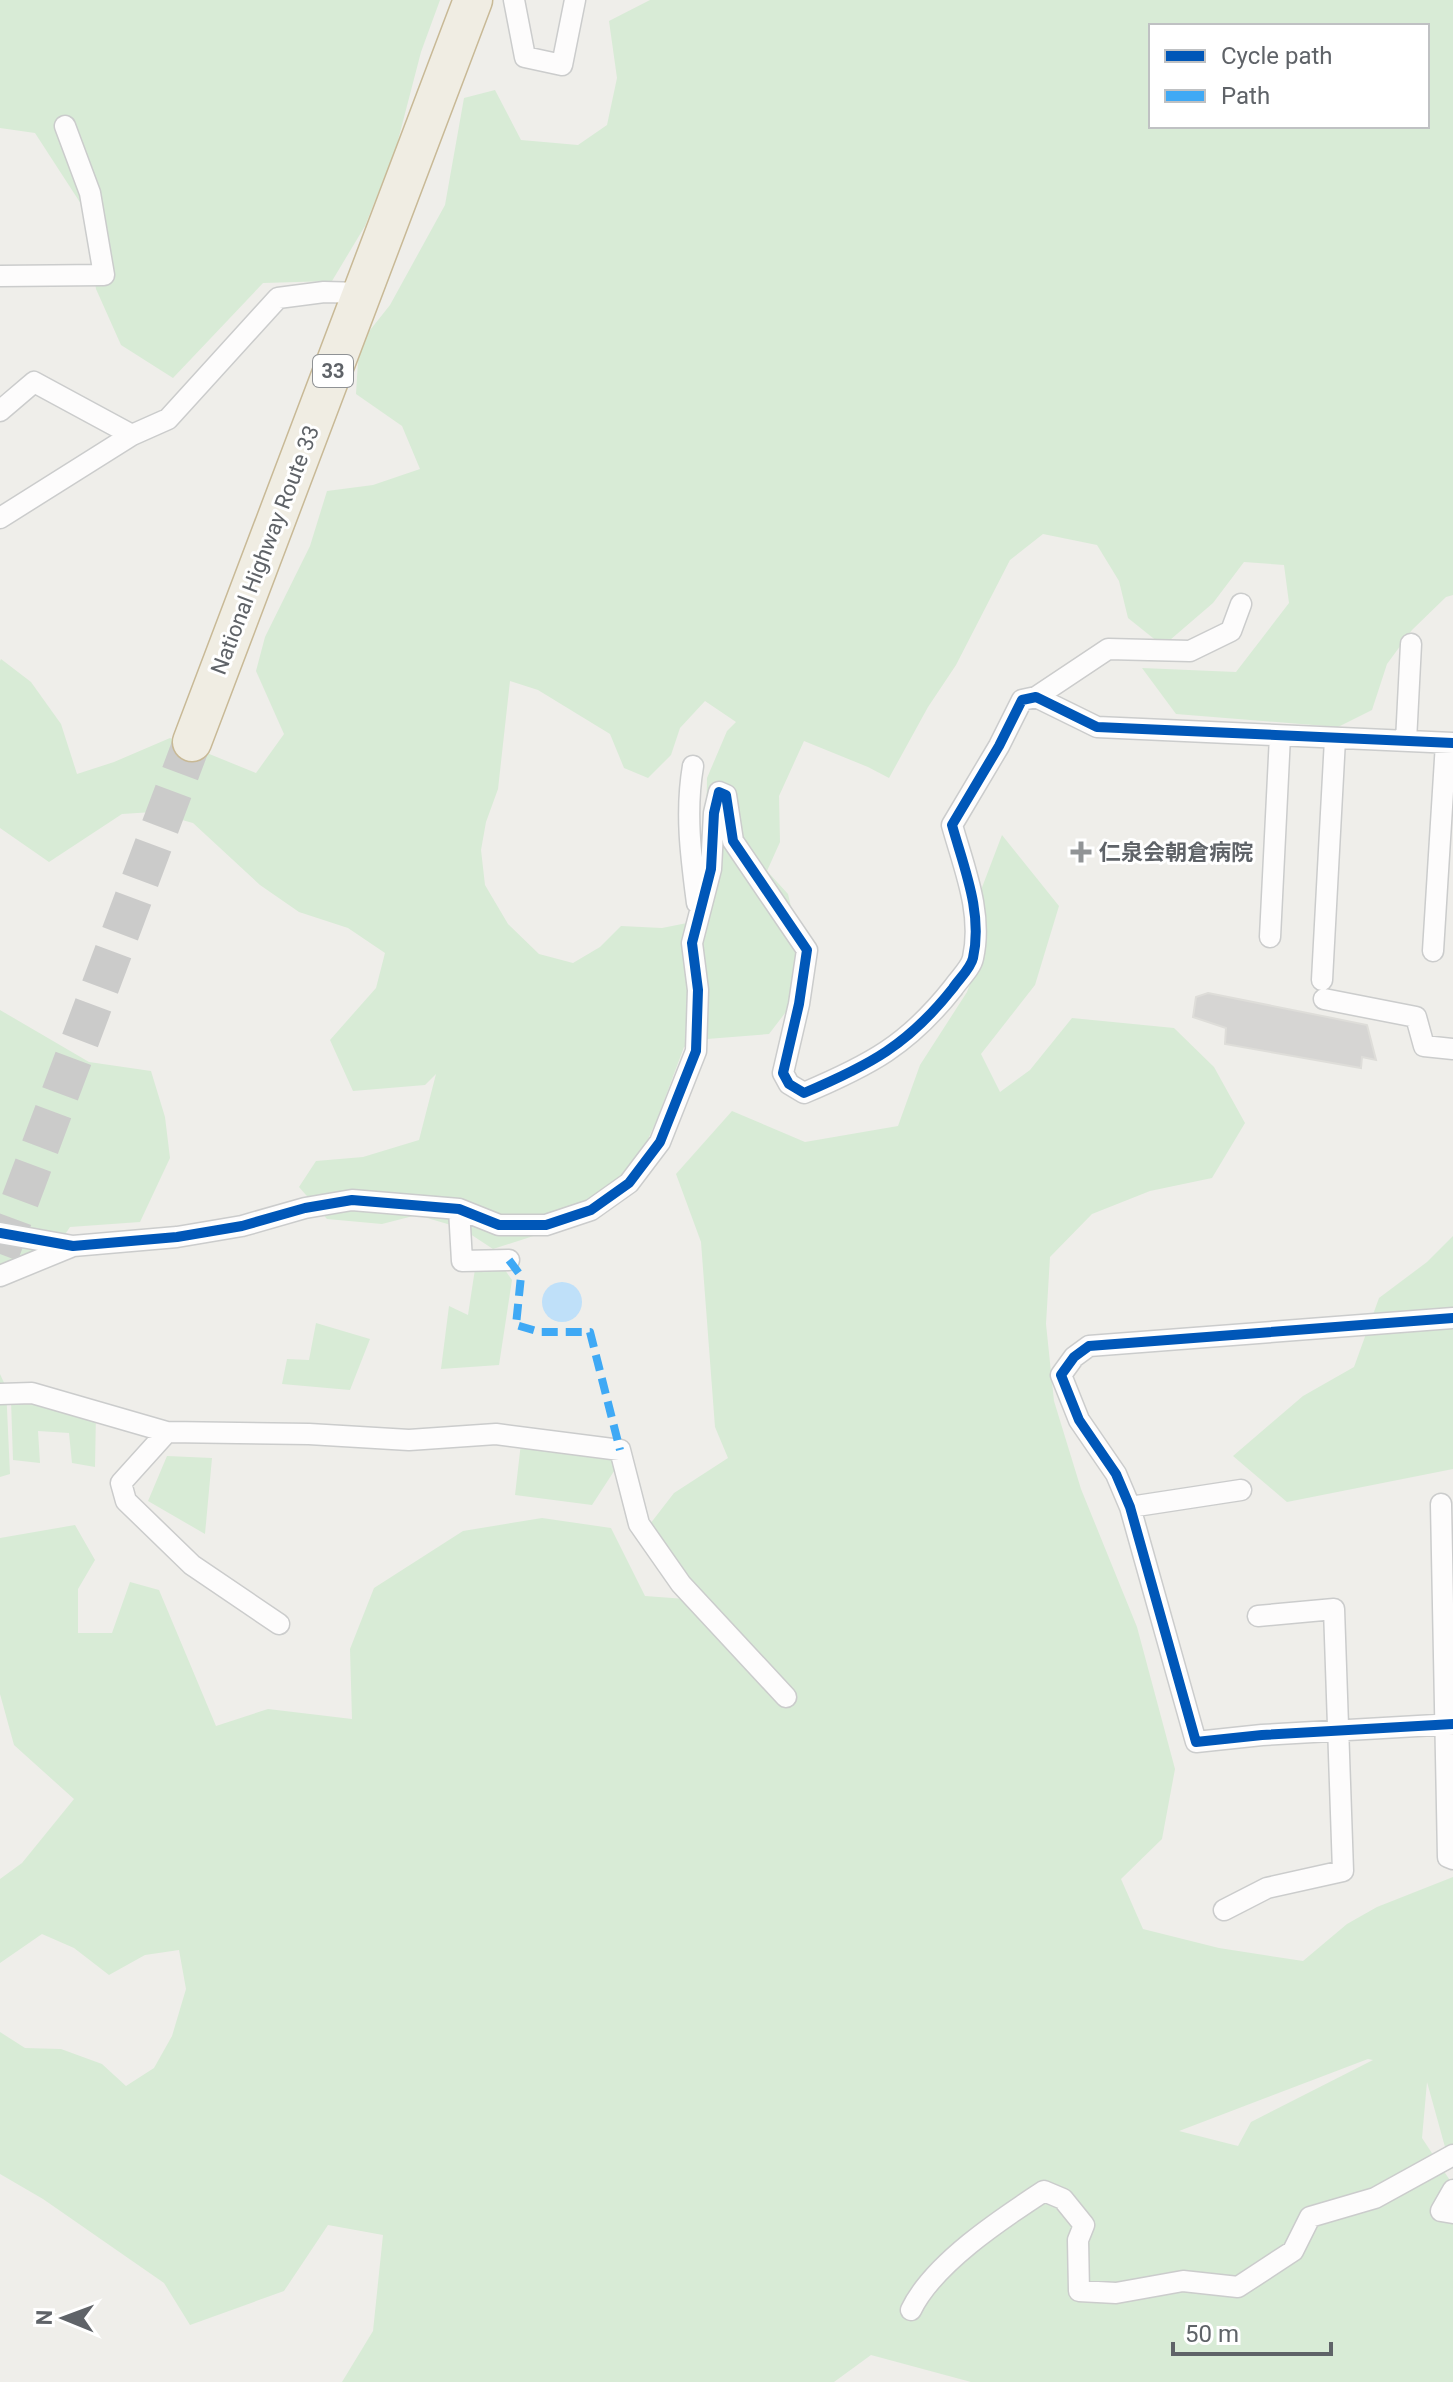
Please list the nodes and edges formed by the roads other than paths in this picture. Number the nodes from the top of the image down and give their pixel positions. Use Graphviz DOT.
graph roads {
  1 [pos="473,0"];
  2 [pos="514,0"];
  3 [pos="575,0"];
  4 [pos="65,126"];
  5 [pos="0,276"];
  6 [pos="362,293"];
  7 [pos="0,411"];
  8 [pos="132,435"];
  9 [pos="0,518"];
  10 [pos="1241,604"];
  11 [pos="1411,644"];
  12 [pos="1036,697"];
  13 [pos="1280,736"];
  14 [pos="1335,739"];
  15 [pos="1406,741"];
  16 [pos="192,742"];
  17 [pos="1449,743"];
  18 [pos="693,766"];
  19 [pos="699,915"];
  20 [pos="1270,937"];
  21 [pos="1433,951"];
  22 [pos="1453,1049"];
  23 [pos="459,1209"];
  24 [pos="0,1233"];
  25 [pos="73,1246"];
  26 [pos="509,1260"];
  27 [pos="0,1276"];
  28 [pos="1453,1318"];
  29 [pos="0,1394"];
  30 [pos="167,1432"];
  31 [pos="1241,1490"];
  32 [pos="1441,1504"];
  33 [pos="1130,1507"];
  34 [pos="1258,1616"];
  35 [pos="279,1624"];
  36 [pos="786,1697"];
  37 [pos="1449,1724"];
  38 [pos="1338,1731"];
  39 [pos="1453,1859"];
  40 [pos="1224,1910"];
  41 [pos="1453,2155"];
  42 [pos="1453,2190"];
  43 [pos="1453,2213"];
  44 [pos="911,2310"];
  1 -- 6 [label="highway, National Highway Route 33 / 33"];
  2 -- 3 [label="street"];
  4 -- 5 [label="street"];
  6 -- 8 [label="street"];
  6 -- 16 [label="highway, National Highway Route 33 / 33"];
  7 -- 8 [label="street"];
  8 -- 9 [label="street"];
  10 -- 12 [label="street"];
  11 -- 15 [label="street"];
  12 -- 13 [label="street"];
  12 -- 19 [label="street"];
  13 -- 14 [label="street"];
  13 -- 20 [label="street"];
  14 -- 15 [label="street"];
  14 -- 22 [label="street"];
  15 -- 17 [label="street"];
  17 -- 21 [label="street"];
  18 -- 19 [label="street"];
  19 -- 23 [label="street"];
  23 -- 25 [label="street"];
  23 -- 26 [label="street"];
  24 -- 25 [label="street"];
  25 -- 27 [label="street"];
  28 -- 33 [label="street"];
  29 -- 30 [label="street"];
  30 -- 35 [label="street"];
  30 -- 36 [label="street"];
  31 -- 33 [label="street"];
  32 -- 37 [label="street"];
  33 -- 38 [label="street"];
  34 -- 38 [label="street"];
  37 -- 38 [label="street"];
  37 -- 39 [label="street"];
  38 -- 40 [label="street"];
  41 -- 44 [label="street"];
  42 -- 43 [label="street"];
}
